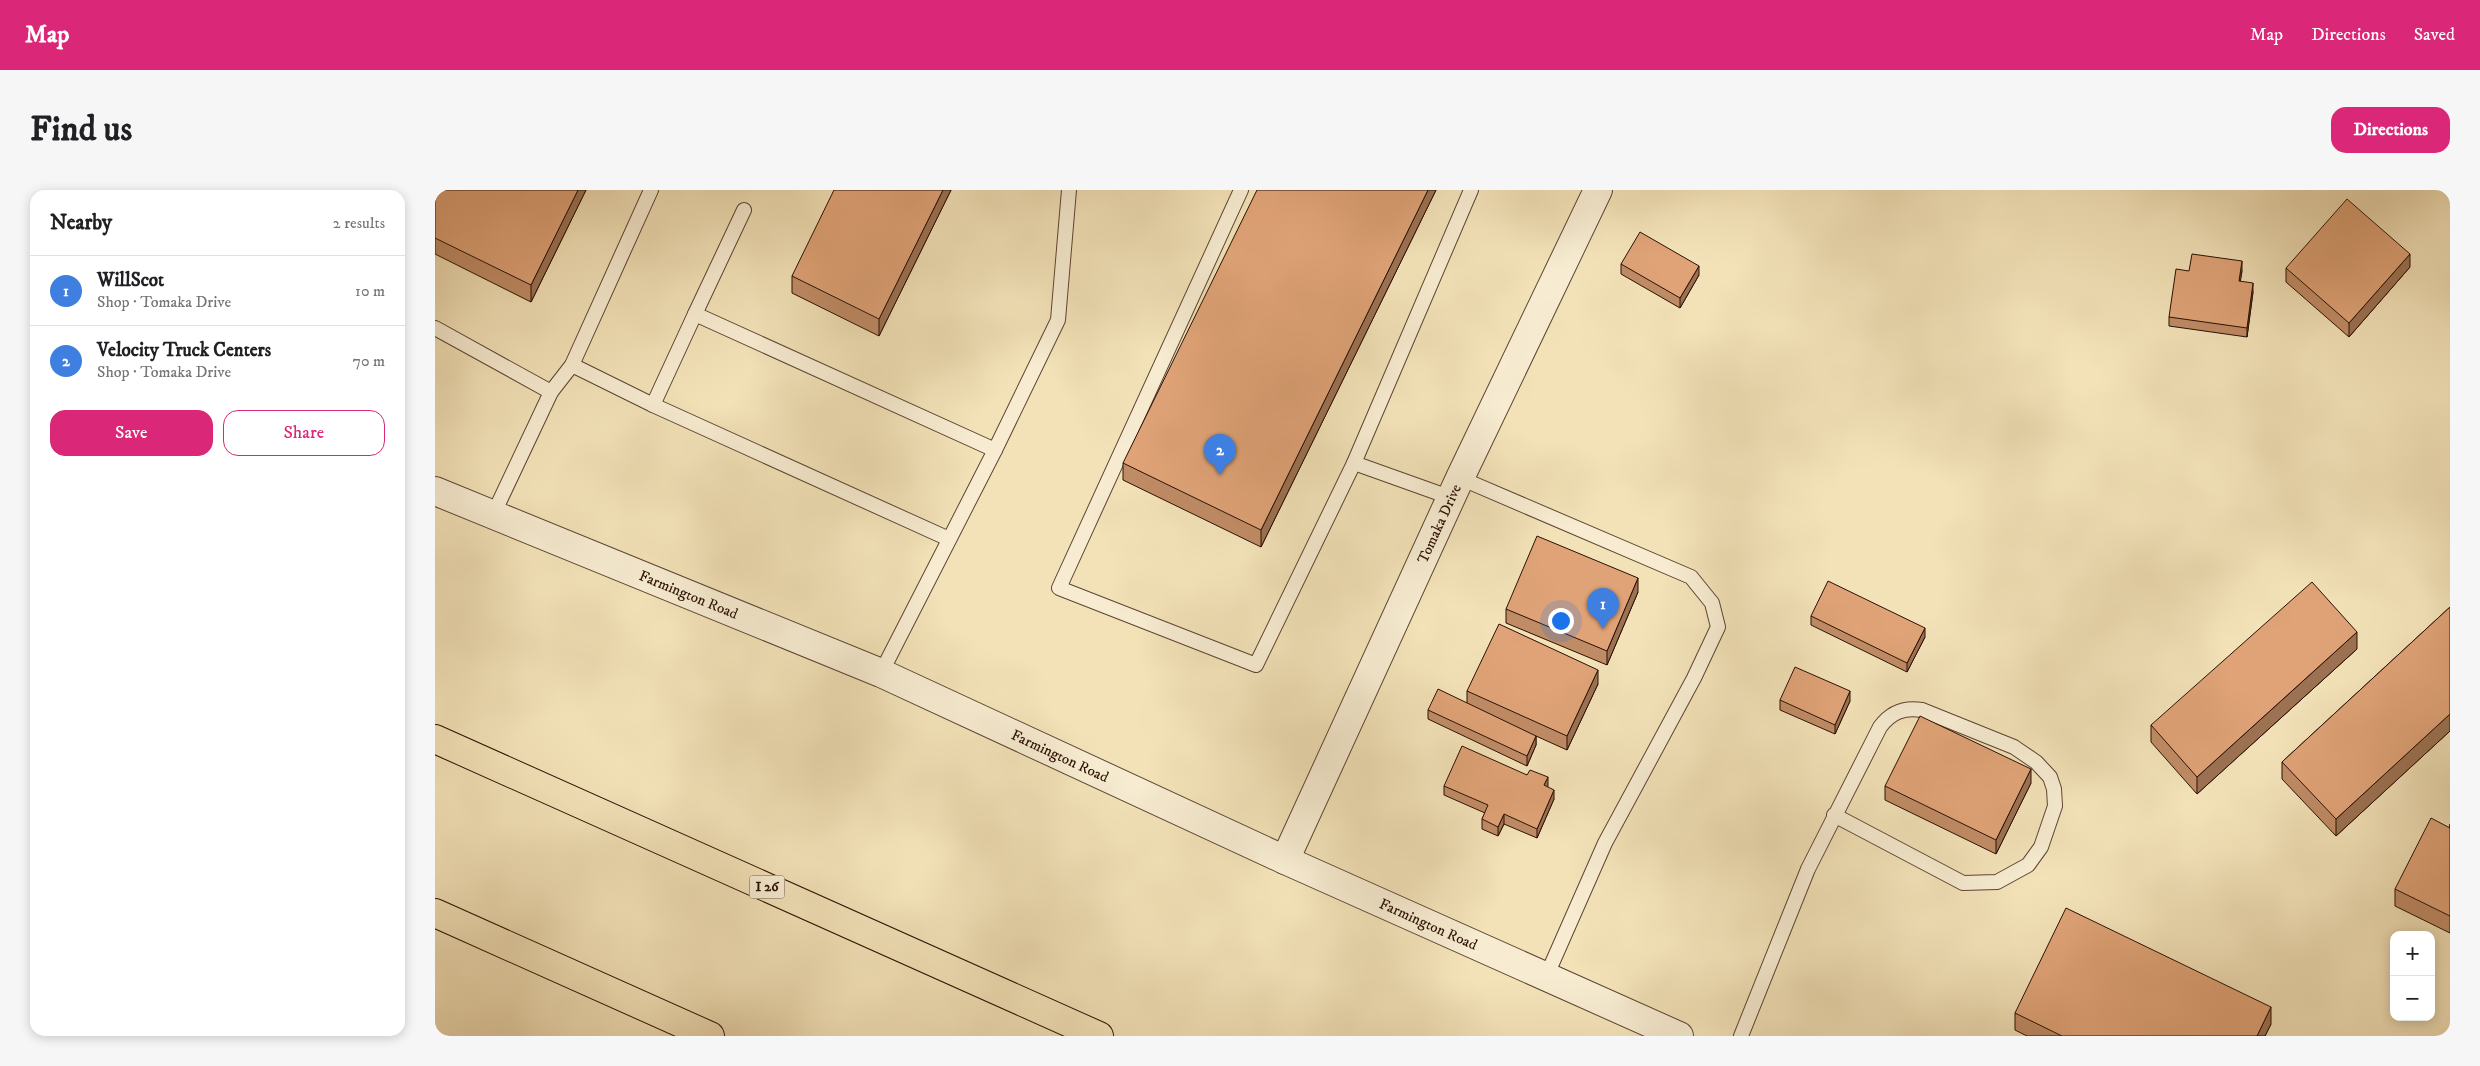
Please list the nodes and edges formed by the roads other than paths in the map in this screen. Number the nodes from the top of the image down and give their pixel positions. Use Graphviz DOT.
graph roads {
  1 [pos="651,190"];
  2 [pos="1069,190"];
  3 [pos="1241,190"];
  4 [pos="1471,190"];
  5 [pos="1598,190"];
  6 [pos="744,210"];
  7 [pos="695,314"];
  8 [pos="435,328"];
  9 [pos="572,365"];
  10 [pos="551,392"];
  11 [pos="653,405"];
  12 [pos="995,450"];
  13 [pos="1354,463"];
  14 [pos="1456,488"];
  15 [pos="435,491"];
  16 [pos="493,514"];
  17 [pos="949,539"];
  18 [pos="881,673"];
  19 [pos="435,739"];
  20 [pos="1834,815"];
  21 [pos="1285,860"];
  22 [pos="435,913"];
  23 [pos="1545,976"];
  24 [pos="710,1036"];
  25 [pos="1099,1036"];
  26 [pos="1679,1036"];
  27 [pos="1741,1036"];
  1 -- 9 [label="lane"];
  2 -- 12 [label="lane"];
  3 -- 13 [label="lane"];
  4 -- 13 [label="lane"];
  5 -- 14 [label="street, Tomaka Drive"];
  6 -- 7 [label="lane"];
  7 -- 11 [label="lane"];
  7 -- 12 [label="lane"];
  8 -- 10 [label="lane"];
  9 -- 10 [label="lane"];
  9 -- 11 [label="lane"];
  10 -- 16 [label="lane"];
  11 -- 17 [label="lane"];
  12 -- 17 [label="lane"];
  13 -- 14 [label="lane"];
  14 -- 21 [label="street, Tomaka Drive"];
  14 -- 23 [label="lane"];
  15 -- 16 [label="street, Farmington Road"];
  16 -- 18 [label="street, Farmington Road"];
  17 -- 18 [label="lane"];
  18 -- 21 [label="street, Farmington Road"];
  19 -- 25 [label="highway, I 26"];
  20 -- 20 [label="lane"];
  20 -- 27 [label="lane"];
  21 -- 23 [label="street, Farmington Road"];
  22 -- 24 [label="highway"];
  23 -- 26 [label="street, Farmington Road"];
}
